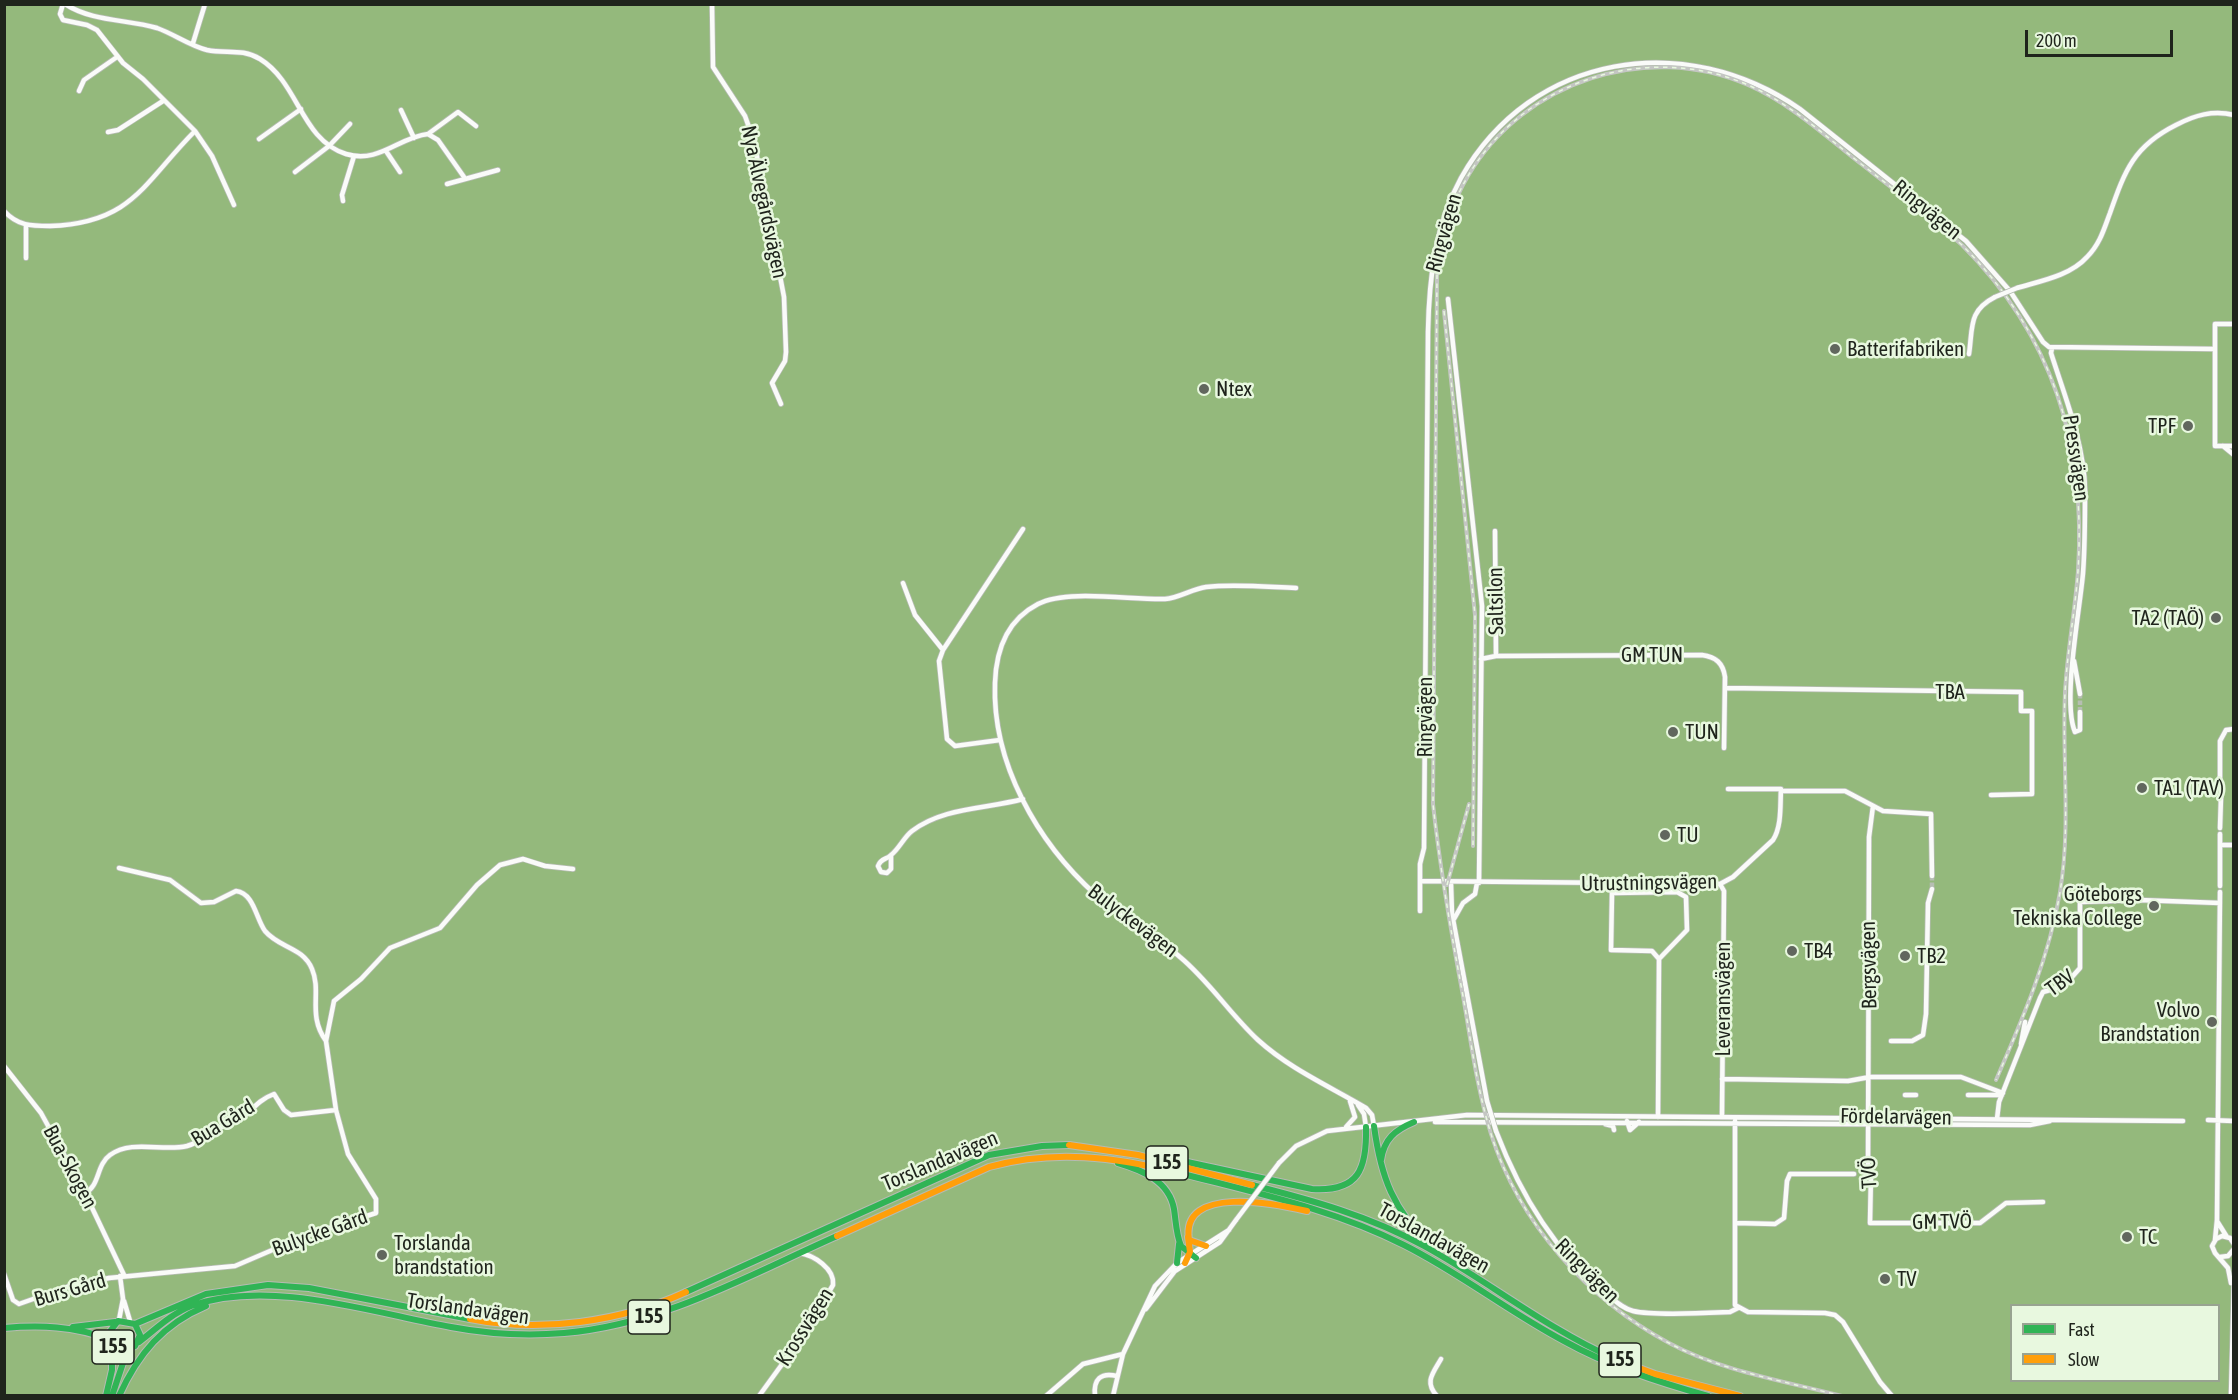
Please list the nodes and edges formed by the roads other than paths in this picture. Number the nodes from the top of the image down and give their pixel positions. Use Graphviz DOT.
graph roads {
  1 [pos="64,4"];
  2 [pos="205,4"];
  3 [pos="712,4"];
  4 [pos="193,44"];
  5 [pos="117,57"];
  6 [pos="79,91"];
  7 [pos="163,101"];
  8 [pos="301,109"];
  9 [pos="401,110"];
  10 [pos="2234,115"];
  11 [pos="350,124"];
  12 [pos="476,126"];
  13 [pos="195,131"];
  14 [pos="108,132"];
  15 [pos="428,134"];
  16 [pos="414,138"];
  17 [pos="259,139"];
  18 [pos="329,146"];
  19 [pos="386,151"];
  20 [pos="354,156"];
  21 [pos="498,170"];
  22 [pos="295,172"];
  23 [pos="400,172"];
  24 [pos="464,177"];
  25 [pos="447,184"];
  26 [pos="343,201"];
  27 [pos="234,205"];
  28 [pos="4,211"];
  29 [pos="26,226"];
  30 [pos="26,258"];
  31 [pos="1448,299"];
  32 [pos="2234,324"];
  33 [pos="2052,348"];
  34 [pos="2215,349"];
  35 [pos="1969,354"];
  36 [pos="782,404"];
  37 [pos="2223,446"];
  38 [pos="2234,446"];
  39 [pos="2234,455"];
  40 [pos="1023,529"];
  41 [pos="1495,531"];
  42 [pos="903,583"];
  43 [pos="1296,588"];
  44 [pos="944,650"];
  45 [pos="1496,656"];
  46 [pos="2074,658"];
  47 [pos="1481,659"];
  48 [pos="1725,688"];
  49 [pos="2080,694"];
  50 [pos="2080,712"];
  51 [pos="2234,729"];
  52 [pos="1000,740"];
  53 [pos="1724,748"];
  54 [pos="2220,788"];
  55 [pos="1728,789"];
  56 [pos="1781,790"];
  57 [pos="1991,795"];
  58 [pos="2221,797"];
  59 [pos="1023,799"];
  60 [pos="1873,806"];
  61 [pos="2220,828"];
  62 [pos="2220,834"];
  63 [pos="2220,845"];
  64 [pos="2234,845"];
  65 [pos="891,855"];
  66 [pos="119,868"];
  67 [pos="573,868"];
  68 [pos="1932,876"];
  69 [pos="1420,881"];
  70 [pos="1451,882"];
  71 [pos="1478,883"];
  72 [pos="1720,884"];
  73 [pos="2220,886"];
  74 [pos="1932,889"];
  75 [pos="2220,892"];
  76 [pos="2220,903"];
  77 [pos="1420,911"];
  78 [pos="1454,919"];
  79 [pos="1659,958"];
  80 [pos="2025,1022"];
  81 [pos="326,1041"];
  82 [pos="1891,1041"];
  83 [pos="2019,1055"];
  84 [pos="4,1066"];
  85 [pos="1870,1077"];
  86 [pos="1722,1079"];
  87 [pos="2003,1094"];
  88 [pos="1905,1095"];
  89 [pos="1916,1095"];
  90 [pos="1968,1095"];
  91 [pos="1351,1101"];
  92 [pos="336,1110"];
  93 [pos="1611,1115"];
  94 [pos="1722,1115"];
  95 [pos="1622,1117"];
  96 [pos="1870,1117"];
  97 [pos="1658,1120"];
  98 [pos="1734,1120"];
  99 [pos="2208,1120"];
  100 [pos="2217,1120"];
  101 [pos="1594,1121"];
  102 [pos="1997,1121"];
  103 [pos="2183,1121"];
  104 [pos="2234,1121"];
  105 [pos="1414,1122"];
  106 [pos="1628,1122"];
  107 [pos="1639,1123"];
  108 [pos="1868,1124"];
  109 [pos="1374,1126"];
  110 [pos="1366,1127"];
  111 [pos="1344,1129"];
  112 [pos="1614,1130"];
  113 [pos="1083,1145"];
  114 [pos="1095,1156"];
  115 [pos="1380,1168"];
  116 [pos="1854,1174"];
  117 [pos="85,1193"];
  118 [pos="2043,1202"];
  119 [pos="2217,1220"];
  120 [pos="1735,1223"];
  121 [pos="1870,1223"];
  122 [pos="1229,1230"];
  123 [pos="2227,1236"];
  124 [pos="1188,1237"];
  125 [pos="2215,1240"];
  126 [pos="818,1244"];
  127 [pos="1179,1244"];
  128 [pos="2234,1244"];
  129 [pos="1206,1246"];
  130 [pos="2233,1249"];
  131 [pos="796,1253"];
  132 [pos="1422,1255"];
  133 [pos="2217,1255"];
  134 [pos="1189,1256"];
  135 [pos="1196,1258"];
  136 [pos="2234,1258"];
  137 [pos="816,1260"];
  138 [pos="1177,1263"];
  139 [pos="1185,1263"];
  140 [pos="1455,1265"];
  141 [pos="4,1274"];
  142 [pos="122,1276"];
  143 [pos="2234,1279"];
  144 [pos="2232,1288"];
  145 [pos="123,1299"];
  146 [pos="219,1300"];
  147 [pos="1738,1308"];
  148 [pos="1139,1318"];
  149 [pos="117,1321"];
  150 [pos="133,1322"];
  151 [pos="57,1327"];
  152 [pos="4,1328"];
  153 [pos="108,1339"];
  154 [pos="138,1342"];
  155 [pos="112,1346"];
  156 [pos="127,1351"];
  157 [pos="1123,1354"];
  158 [pos="1441,1359"];
  159 [pos="1117,1376"];
  160 [pos="106,1395"];
  161 [pos="112,1395"];
  162 [pos="119,1395"];
  163 [pos="759,1395"];
  164 [pos="1046,1395"];
  165 [pos="1095,1395"];
  166 [pos="1113,1395"];
  167 [pos="1437,1395"];
  168 [pos="1708,1395"];
  169 [pos="1740,1395"];
  170 [pos="1892,1395"];
  171 [pos="2231,1395"];
  1 -- 4 [label="street"];
  1 -- 5 [label="street"];
  2 -- 4 [label="street"];
  3 -- 36 [label="street, Nya Älvegårdsvägen"];
  4 -- 8 [label="street"];
  5 -- 6 [label="street"];
  5 -- 7 [label="street"];
  7 -- 13 [label="street"];
  7 -- 14 [label="street"];
  8 -- 17 [label="street"];
  8 -- 18 [label="street"];
  9 -- 16 [label="street"];
  10 -- 35 [label="street, bridge"];
  11 -- 18 [label="street"];
  12 -- 15 [label="street"];
  13 -- 27 [label="street"];
  13 -- 29 [label="street"];
  15 -- 16 [label="street"];
  15 -- 24 [label="street"];
  16 -- 19 [label="street"];
  18 -- 20 [label="street"];
  18 -- 22 [label="street"];
  19 -- 20 [label="street"];
  19 -- 23 [label="street"];
  20 -- 26 [label="street"];
  21 -- 24 [label="street"];
  24 -- 25 [label="street"];
  28 -- 29 [label="street"];
  29 -- 30 [label="street"];
  31 -- 47 [label="street"];
  32 -- 34 [label="street"];
  33 -- 34 [label="street"];
  33 -- 46 [label="street, Pressvägen"];
  33 -- 69 [label="street, Ringvägen"];
  34 -- 37 [label="street"];
  37 -- 38 [label="street"];
  37 -- 39 [label="street"];
  40 -- 44 [label="street"];
  41 -- 45 [label="street, Saltsilon"];
  42 -- 44 [label="street"];
  43 -- 52 [label="street, Bulyckevägen"];
  44 -- 52 [label="street"];
  45 -- 47 [label="street, Saltsilon"];
  45 -- 48 [label="street, GM TUN"];
  46 -- 49 [label="street"];
  46 -- 50 [label="street"];
  47 -- 71 [label="street"];
  48 -- 53 [label="street, GM TUN"];
  48 -- 57 [label="street, TBA"];
  51 -- 54 [label="street"];
  52 -- 59 [label="street, Bulyckevägen"];
  55 -- 56 [label="street"];
  56 -- 60 [label="street"];
  56 -- 72 [label="street, Utrustningsvägen"];
  58 -- 61 [label="street"];
  59 -- 65 [label="street"];
  59 -- 91 [label="street, Bulyckevägen"];
  60 -- 68 [label="street"];
  60 -- 85 [label="street, Bergsvägen"];
  62 -- 63 [label="street"];
  63 -- 64 [label="street"];
  63 -- 73 [label="street"];
  66 -- 81 [label="street, Bulycke Gård"];
  67 -- 81 [label="street, Bulycke Gård"];
  69 -- 70 [label="street"];
  69 -- 77 [label="street, Ringvägen"];
  70 -- 71 [label="street, Utrustningsvägen"];
  70 -- 78 [label="street"];
  71 -- 72 [label="street, Utrustningsvägen"];
  71 -- 78 [label="street"];
  72 -- 86 [label="street, Leveransvägen"];
  74 -- 82 [label="street"];
  75 -- 76 [label="street"];
  76 -- 83 [label="street, TBV"];
  76 -- 100 [label="street"];
  78 -- 147 [label="street, Ringvägen, bridge"];
  79 -- 79 [label="street"];
  79 -- 97 [label="street"];
  80 -- 83 [label="street"];
  81 -- 92 [label="street, Bulycke Gård"];
  83 -- 87 [label="street, TBV"];
  84 -- 117 [label="street, Bua-Skogen"];
  85 -- 86 [label="street"];
  85 -- 87 [label="street"];
  85 -- 96 [label="street, Bergsvägen"];
  86 -- 94 [label="street, Leveransvägen"];
  87 -- 90 [label="street"];
  87 -- 102 [label="street, TBV"];
  88 -- 89 [label="street"];
  91 -- 109 [label="street, Bulyckevägen"];
  91 -- 110 [label="street"];
  91 -- 111 [label="street"];
  92 -- 117 [label="street, Bua Gård"];
  92 -- 142 [label="street, Bulycke Gård"];
  93 -- 95 [label="street"];
  93 -- 97 [label="street"];
  93 -- 105 [label="street"];
  94 -- 97 [label="street"];
  94 -- 98 [label="street"];
  95 -- 97 [label="street"];
  95 -- 106 [label="street"];
  96 -- 98 [label="street, Fördelarvägen"];
  96 -- 102 [label="street, Fördelarvägen"];
  96 -- 108 [label="street, Bergsvägen"];
  97 -- 98 [label="street"];
  97 -- 107 [label="street"];
  97 -- 107 [label="street"];
  98 -- 108 [label="street, Fördelarvägen"];
  98 -- 120 [label="street"];
  99 -- 100 [label="street"];
  100 -- 104 [label="street"];
  100 -- 119 [label="street"];
  101 -- 105 [label="street"];
  101 -- 106 [label="street"];
  101 -- 112 [label="street"];
  102 -- 103 [label="street, Fördelarvägen"];
  102 -- 108 [label="street, Fördelarvägen"];
  105 -- 109 [label="street"];
  105 -- 115 [label="main road"];
  106 -- 107 [label="street"];
  106 -- 107 [label="street"];
  108 -- 121 [label="street, TVÖ"];
  109 -- 110 [label="street"];
  109 -- 115 [label="main road"];
  110 -- 111 [label="street"];
  110 -- 113 [label="main road"];
  111 -- 122 [label="street, bridge"];
  113 -- 140 [label="main road, Torslandavägen / 155"];
  113 -- 150 [label="main road, Torslandavägen / 155"];
  114 -- 126 [label="main road, Torslandavägen / 155"];
  114 -- 127 [label="main road"];
  114 -- 132 [label="main road, Torslandavägen / 155"];
  115 -- 140 [label="main road"];
  116 -- 120 [label="street"];
  117 -- 142 [label="street, Bua-Skogen"];
  118 -- 121 [label="street, GM TVÖ"];
  119 -- 123 [label="street"];
  119 -- 125 [label="street"];
  120 -- 147 [label="street"];
  122 -- 129 [label="street"];
  122 -- 135 [label="street"];
  123 -- 125 [label="street"];
  123 -- 128 [label="street"];
  124 -- 129 [label="main road"];
  124 -- 132 [label="main road"];
  124 -- 134 [label="main road"];
  125 -- 133 [label="street"];
  126 -- 131 [label="main road, Torslandavägen / 155"];
  126 -- 137 [label="street, Krossvägen"];
  127 -- 134 [label="main road"];
  127 -- 138 [label="main road"];
  129 -- 134 [label="street"];
  130 -- 133 [label="street"];
  130 -- 136 [label="street"];
  131 -- 137 [label="street, Krossvägen"];
  131 -- 146 [label="main road, Torslandavägen / 155"];
  132 -- 168 [label="main road, Torslandavägen / 155"];
  133 -- 144 [label="street"];
  134 -- 135 [label="main road"];
  134 -- 138 [label="street"];
  134 -- 139 [label="main road"];
  135 -- 139 [label="street"];
  137 -- 163 [label="street, Krossvägen"];
  138 -- 148 [label="street"];
  139 -- 148 [label="street"];
  140 -- 169 [label="main road, Torslandavägen / 155"];
  141 -- 142 [label="street, Burs Gård"];
  142 -- 145 [label="street"];
  143 -- 144 [label="street"];
  144 -- 171 [label="street"];
  145 -- 149 [label="street"];
  145 -- 150 [label="street"];
  146 -- 154 [label="main road, Torslandavägen / 155"];
  146 -- 162 [label="main road, Torslandavägen / 155"];
  147 -- 170 [label="street, Ringvägen"];
  148 -- 157 [label="street"];
  149 -- 150 [label="main road, Torslandavägen / 155"];
  149 -- 151 [label="main road, Torslandavägen"];
  149 -- 153 [label="main road, 155"];
  150 -- 154 [label="main road, 155"];
  151 -- 152 [label="main road, Torslandavägen"];
  151 -- 153 [label="main road, Torslandavägen"];
  153 -- 155 [label="main road, 155"];
  154 -- 156 [label="main road, Torslandavägen / 155"];
  155 -- 156 [label="main road, 155"];
  155 -- 160 [label="main road, 155"];
  156 -- 161 [label="main road, 155"];
  157 -- 159 [label="street"];
  157 -- 164 [label="street"];
  158 -- 167 [label="street"];
  159 -- 165 [label="street"];
  159 -- 166 [label="street"];
}
